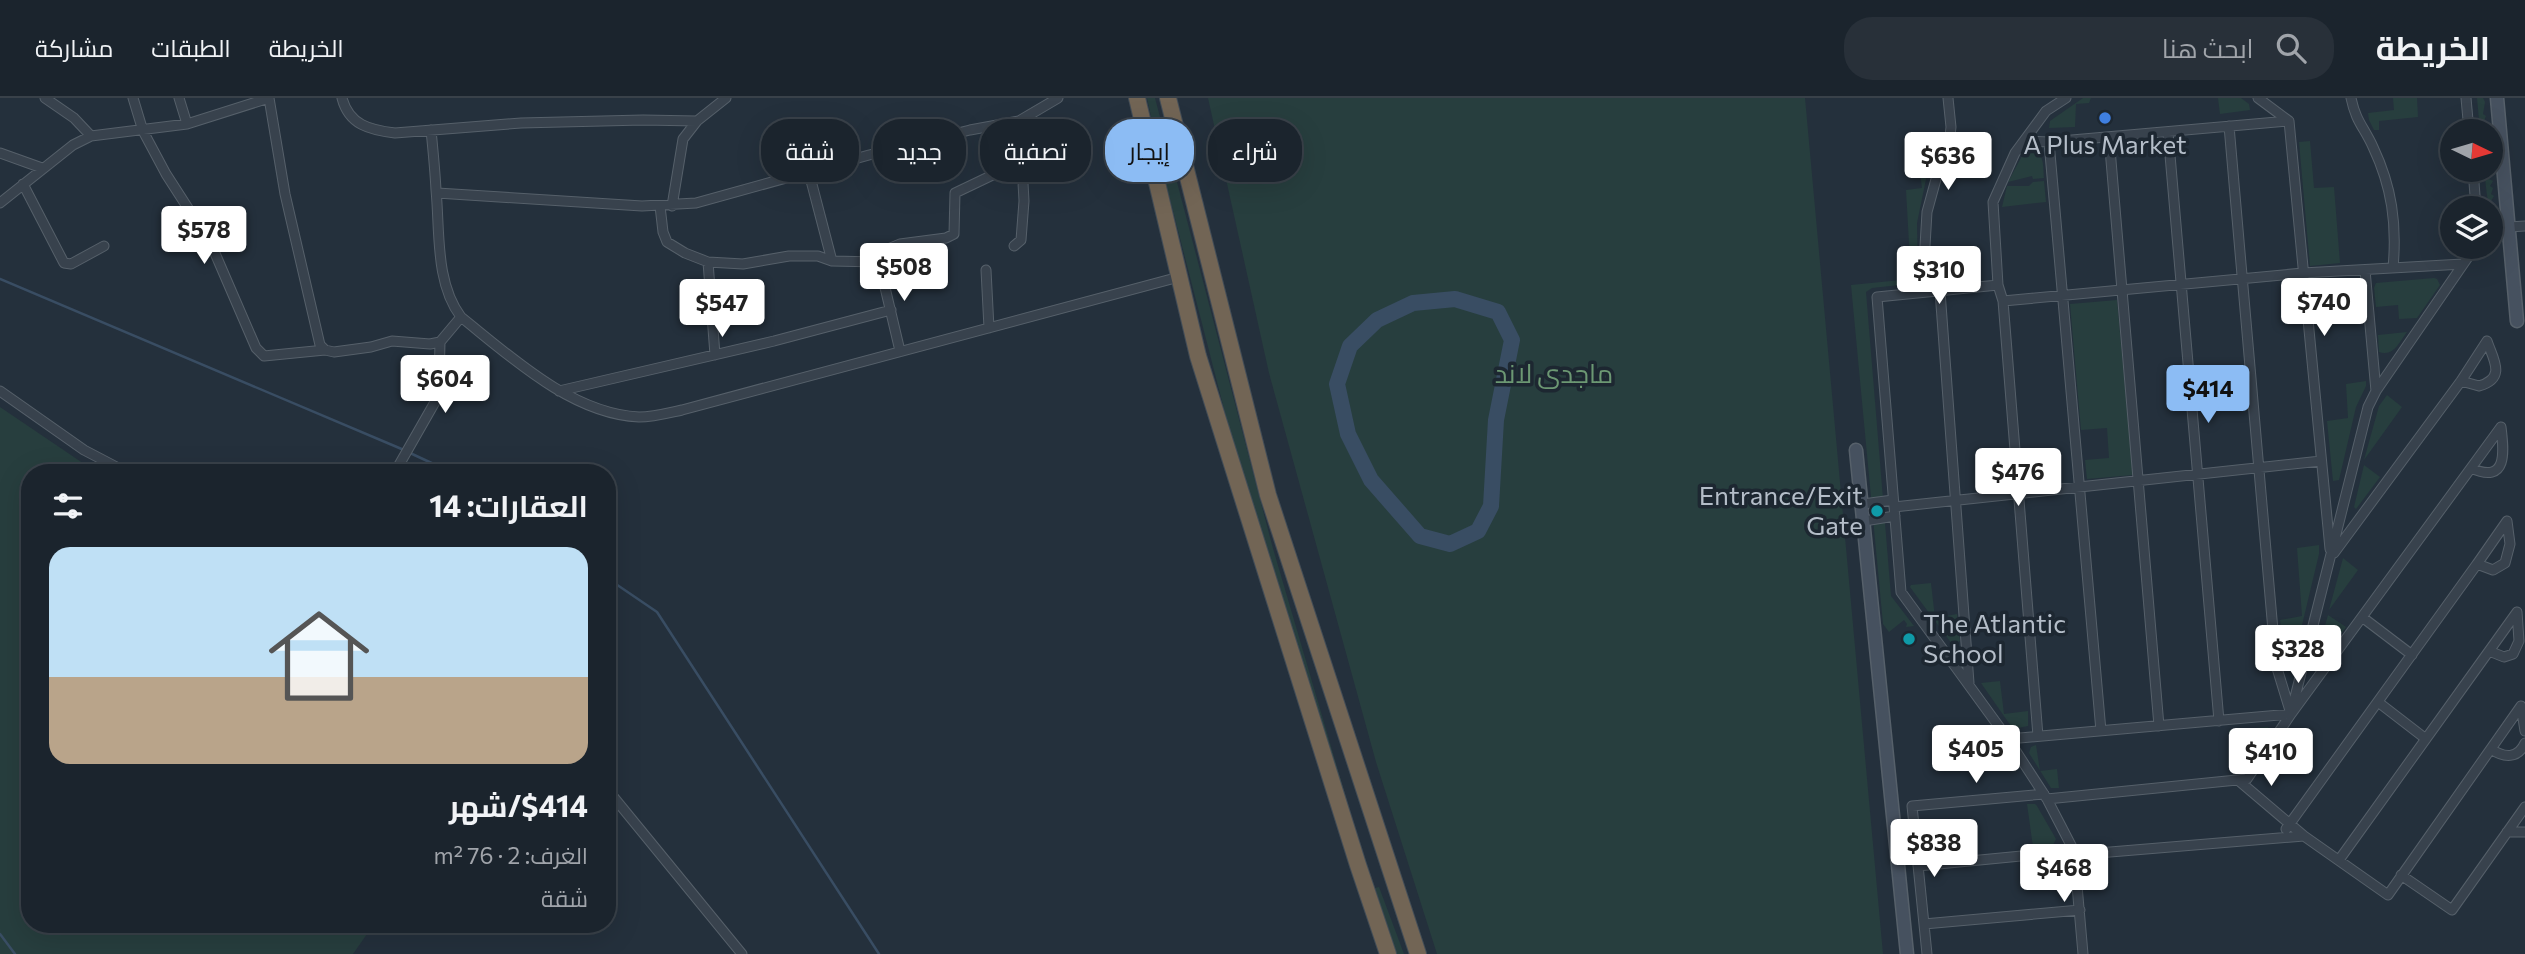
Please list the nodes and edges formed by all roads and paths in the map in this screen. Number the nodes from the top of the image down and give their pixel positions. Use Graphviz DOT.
graph roads {
  1 [pos="45,98"];
  2 [pos="134,98"];
  3 [pos="179,98"];
  4 [pos="269,98"];
  5 [pos="342,98"];
  6 [pos="726,98"];
  7 [pos="1058,98"];
  8 [pos="1137,98"];
  9 [pos="1168,98"];
  10 [pos="1948,98"];
  11 [pos="2066,98"];
  12 [pos="2258,98"];
  13 [pos="2351,98"];
  14 [pos="2466,98"];
  15 [pos="2497,98"];
  16 [pos="1022,119"];
  17 [pos="2468,119"];
  18 [pos="697,121"];
  19 [pos="2288,121"];
  20 [pos="187,124"];
  21 [pos="2229,126"];
  22 [pos="980,128"];
  23 [pos="431,130"];
  24 [pos="143,131"];
  25 [pos="2168,132"];
  26 [pos="91,136"];
  27 [pos="2109,137"];
  28 [pos="2024,141"];
  29 [pos="2049,142"];
  30 [pos="0,153"];
  31 [pos="859,158"];
  32 [pos="42,168"];
  33 [pos="980,181"];
  34 [pos="769,182"];
  35 [pos="811,182"];
  36 [pos="1023,182"];
  37 [pos="23,184"];
  38 [pos="437,193"];
  39 [pos="0,204"];
  40 [pos="660,206"];
  41 [pos="672,206"];
  42 [pos="2525,226"];
  43 [pos="2509,228"];
  44 [pos="2503,229"];
  45 [pos="104,246"];
  46 [pos="1014,246"];
  47 [pos="2467,259"];
  48 [pos="832,261"];
  49 [pos="708,262"];
  50 [pos="879,262"];
  51 [pos="2463,264"];
  52 [pos="2393,268"];
  53 [pos="986,270"];
  54 [pos="2365,270"];
  55 [pos="2303,272"];
  56 [pos="1179,277"];
  57 [pos="2242,278"];
  58 [pos="2181,284"];
  59 [pos="1998,285"];
  60 [pos="2122,290"];
  61 [pos="1940,291"];
  62 [pos="1929,292"];
  63 [pos="2063,296"];
  64 [pos="2003,301"];
  65 [pos="891,310"];
  66 [pos="461,317"];
  67 [pos="2521,321"];
  68 [pos="989,328"];
  69 [pos="440,342"];
  70 [pos="325,350"];
  71 [pos="900,351"];
  72 [pos="715,355"];
  73 [pos="2461,381"];
  74 [pos="0,391"];
  75 [pos="558,391"];
  76 [pos="2376,391"];
  77 [pos="1856,450"];
  78 [pos="2321,461"];
  79 [pos="111,464"];
  80 [pos="400,464"];
  81 [pos="2259,467"];
  82 [pos="2471,468"];
  83 [pos="2198,473"];
  84 [pos="2138,481"];
  85 [pos="2080,486"];
  86 [pos="2018,493"];
  87 [pos="1955,500"];
  88 [pos="1863,504"];
  89 [pos="1894,508"];
  90 [pos="1864,521"];
  91 [pos="2331,557"];
  92 [pos="2477,564"];
  93 [pos="2362,617"];
  94 [pos="2489,651"];
  95 [pos="2412,655"];
  96 [pos="1969,684"];
  97 [pos="2378,702"];
  98 [pos="2291,714"];
  99 [pos="2219,720"];
  100 [pos="2159,726"];
  101 [pos="2101,731"];
  102 [pos="2525,731"];
  103 [pos="2038,736"];
  104 [pos="2008,738"];
  105 [pos="2426,739"];
  106 [pos="2525,743"];
  107 [pos="2491,749"];
  108 [pos="2238,780"];
  109 [pos="2045,797"];
  110 [pos="616,800"];
  111 [pos="2525,807"];
  112 [pos="2287,824"];
  113 [pos="2507,832"];
  114 [pos="2525,832"];
  115 [pos="2304,836"];
  116 [pos="2275,838"];
  117 [pos="2074,853"];
  118 [pos="1385,857"];
  119 [pos="2339,860"];
  120 [pos="1358,865"];
  121 [pos="1918,866"];
  122 [pos="2401,876"];
  123 [pos="2080,910"];
  124 [pos="1924,924"];
  125 [pos="742,954"];
  126 [pos="1388,954"];
  127 [pos="1418,954"];
  128 [pos="1907,954"];
  129 [pos="1927,954"];
  130 [pos="2083,954"];
  1 -- 26 [label="street"];
  2 -- 24 [label="street"];
  3 -- 20 [label="street"];
  4 -- 20 [label="street"];
  4 -- 70 [label="street"];
  5 -- 23 [label="street"];
  6 -- 18 [label="street"];
  7 -- 16 [label="street"];
  8 -- 56 [label="highway"];
  9 -- 118 [label="highway"];
  10 -- 62 [label="street"];
  11 -- 28 [label="street"];
  12 -- 19 [label="street"];
  13 -- 52 [label="street"];
  14 -- 17 [label="street"];
  15 -- 43 [label="street"];
  18 -- 23 [label="street"];
  18 -- 41 [label="street"];
  19 -- 21 [label="street"];
  19 -- 55 [label="street"];
  20 -- 24 [label="street"];
  21 -- 25 [label="street"];
  21 -- 57 [label="street"];
  22 -- 31 [label="street"];
  23 -- 38 [label="street"];
  24 -- 26 [label="street"];
  24 -- 70 [label="street"];
  25 -- 27 [label="street"];
  25 -- 58 [label="street"];
  26 -- 32 [label="street"];
  27 -- 29 [label="street"];
  27 -- 60 [label="street"];
  28 -- 29 [label="street"];
  28 -- 59 [label="street"];
  29 -- 63 [label="street"];
  30 -- 32 [label="street"];
  32 -- 37 [label="street"];
  33 -- 50 [label="street"];
  34 -- 41 [label="street"];
  35 -- 48 [label="street"];
  36 -- 46 [label="street"];
  37 -- 39 [label="street"];
  37 -- 45 [label="street"];
  38 -- 40 [label="street"];
  38 -- 66 [label="street"];
  40 -- 41 [label="street"];
  40 -- 49 [label="street"];
  42 -- 43 [label="street"];
  43 -- 44 [label="street"];
  43 -- 67 [label="street"];
  47 -- 51 [label="street"];
  48 -- 49 [label="street"];
  48 -- 50 [label="street"];
  49 -- 72 [label="street"];
  50 -- 65 [label="street"];
  51 -- 52 [label="street"];
  51 -- 76 [label="street"];
  52 -- 54 [label="street"];
  53 -- 68 [label="street"];
  54 -- 55 [label="street"];
  54 -- 76 [label="street"];
  55 -- 57 [label="street"];
  55 -- 78 [label="street"];
  56 -- 68 [label="street"];
  56 -- 120 [label="highway"];
  57 -- 58 [label="street"];
  57 -- 81 [label="street"];
  58 -- 60 [label="street"];
  58 -- 83 [label="street"];
  59 -- 61 [label="street"];
  59 -- 64 [label="street"];
  60 -- 63 [label="street"];
  60 -- 84 [label="street"];
  61 -- 62 [label="street"];
  61 -- 87 [label="street"];
  62 -- 89 [label="street"];
  63 -- 64 [label="street"];
  63 -- 85 [label="street"];
  64 -- 86 [label="street"];
  65 -- 71 [label="street"];
  65 -- 72 [label="street"];
  66 -- 69 [label="street"];
  66 -- 75 [label="street"];
  68 -- 71 [label="street"];
  69 -- 70 [label="street"];
  69 -- 80 [label="street"];
  71 -- 75 [label="street"];
  72 -- 75 [label="street"];
  73 -- 73 [label="street"];
  73 -- 91 [label="street"];
  74 -- 79 [label="street"];
  76 -- 91 [label="street"];
  77 -- 88 [label="street"];
  78 -- 81 [label="street"];
  78 -- 91 [label="street"];
  81 -- 83 [label="street"];
  81 -- 98 [label="street"];
  82 -- 82 [label="street"];
  82 -- 93 [label="street"];
  83 -- 84 [label="street"];
  83 -- 99 [label="street"];
  84 -- 85 [label="street"];
  84 -- 100 [label="street"];
  85 -- 86 [label="street"];
  85 -- 101 [label="street"];
  86 -- 87 [label="street"];
  86 -- 103 [label="street"];
  87 -- 89 [label="street"];
  87 -- 96 [label="street"];
  88 -- 89 [label="street"];
  88 -- 90 [label="street"];
  89 -- 90 [label="street"];
  89 -- 96 [label="street"];
  90 -- 128 [label="street"];
  91 -- 98 [label="street"];
  92 -- 92 [label="street"];
  92 -- 95 [label="street"];
  93 -- 95 [label="street"];
  93 -- 98 [label="street"];
  94 -- 94 [label="street"];
  94 -- 105 [label="street"];
  95 -- 97 [label="street"];
  96 -- 104 [label="street"];
  97 -- 105 [label="street"];
  97 -- 112 [label="street"];
  98 -- 99 [label="street"];
  98 -- 108 [label="street"];
  99 -- 100 [label="street"];
  100 -- 101 [label="street"];
  101 -- 103 [label="street"];
  102 -- 107 [label="street"];
  103 -- 104 [label="street"];
  104 -- 109 [label="street"];
  105 -- 119 [label="street"];
  106 -- 107 [label="street"];
  107 -- 122 [label="street"];
  108 -- 109 [label="street"];
  108 -- 112 [label="street"];
  109 -- 117 [label="street"];
  109 -- 121 [label="street"];
  110 -- 125 [label="street"];
  111 -- 113 [label="street"];
  112 -- 115 [label="street"];
  112 -- 116 [label="street"];
  113 -- 114 [label="street"];
  113 -- 122 [label="street"];
  115 -- 116 [label="street"];
  115 -- 119 [label="street"];
  116 -- 117 [label="street"];
  117 -- 121 [label="street"];
  117 -- 123 [label="street"];
  118 -- 120 [label="highway"];
  118 -- 127 [label="highway"];
  119 -- 122 [label="street"];
  120 -- 126 [label="highway"];
  121 -- 124 [label="street"];
  123 -- 124 [label="street"];
  123 -- 130 [label="street"];
  124 -- 129 [label="street"];
}
